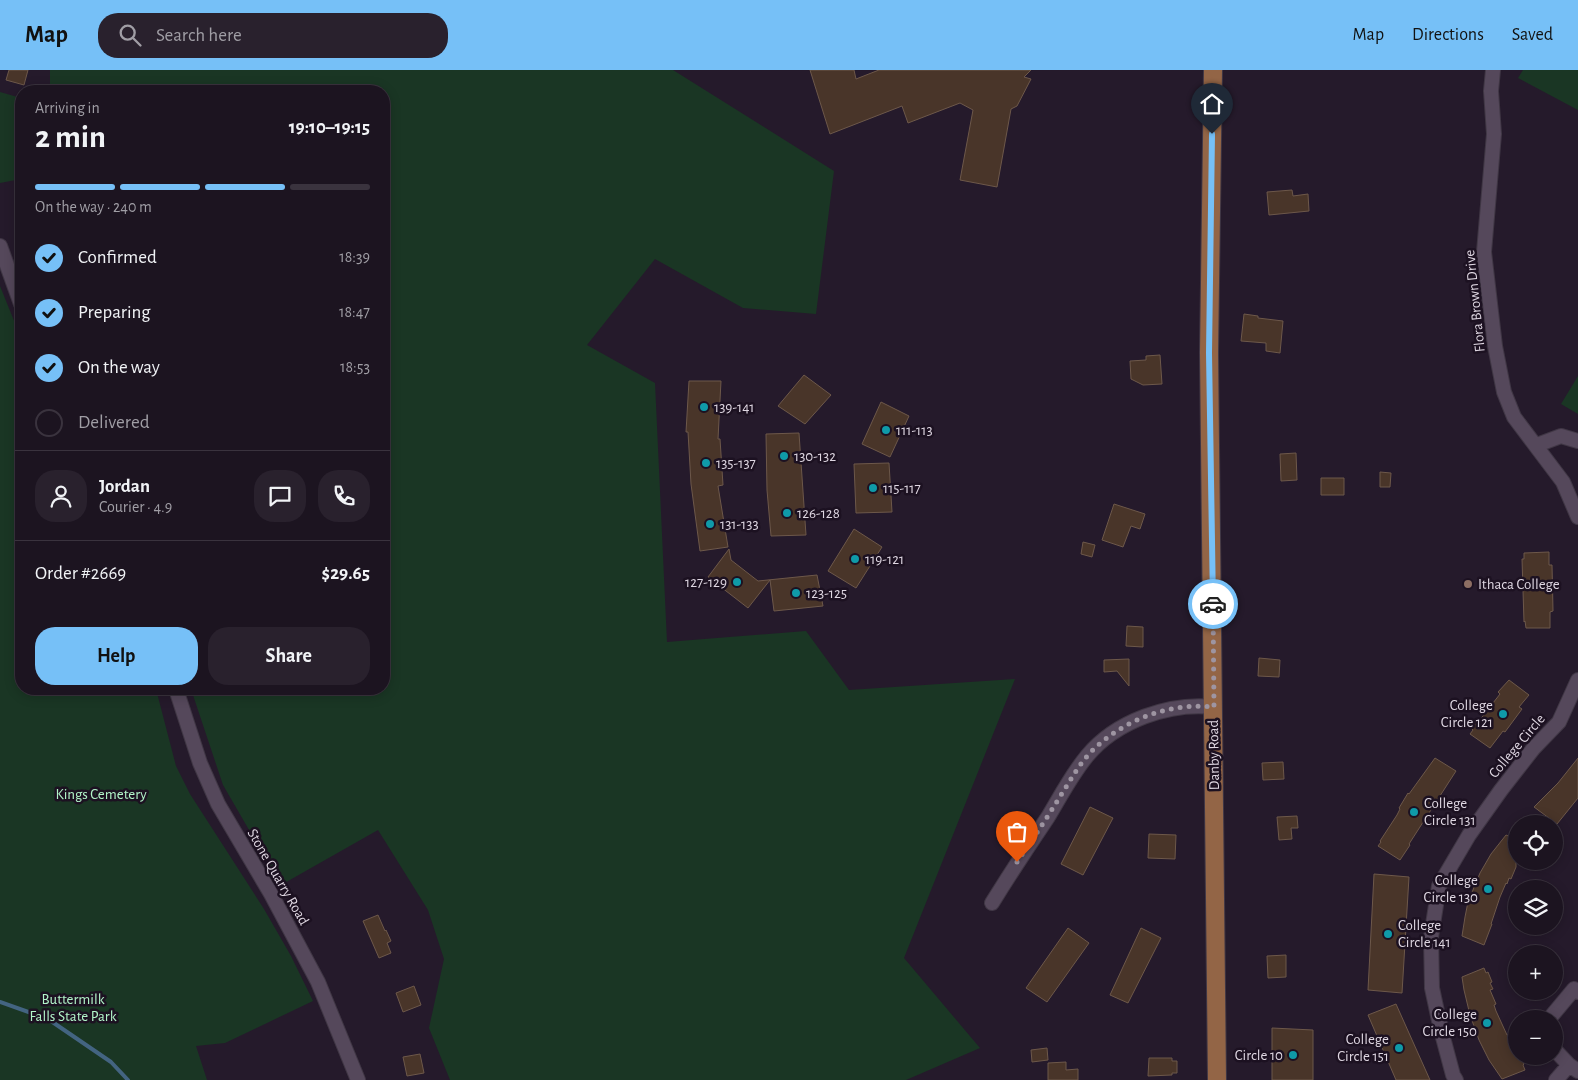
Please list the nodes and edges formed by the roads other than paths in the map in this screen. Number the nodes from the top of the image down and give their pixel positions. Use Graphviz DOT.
graph roads {
  1 [pos="1213,70"];
  2 [pos="1493,70"];
  3 [pos="0,246"];
  4 [pos="15,287"];
  5 [pos="1578,441"];
  6 [pos="1536,445"];
  7 [pos="1578,517"];
  8 [pos="1578,684"];
  9 [pos="178,695"];
  10 [pos="1214,707"];
  11 [pos="992,903"];
  12 [pos="1578,992"];
  13 [pos="1556,1010"];
  14 [pos="1563,1058"];
  15 [pos="1573,1068"];
  16 [pos="358,1080"];
  17 [pos="1218,1080"];
  18 [pos="1456,1080"];
  19 [pos="1556,1080"];
  1 -- 10 [label="main road, Danby Road"];
  2 -- 6 [label="street, Flora Brown Drive"];
  3 -- 4 [label="street"];
  5 -- 6 [label="street"];
  6 -- 7 [label="street"];
  8 -- 18 [label="street, College Circle"];
  9 -- 16 [label="street, Stone Quarry Road"];
  10 -- 11 [label="street"];
  10 -- 17 [label="main road, Danby Road"];
  12 -- 13 [label="street"];
  14 -- 15 [label="street"];
  15 -- 19 [label="street"];
}
